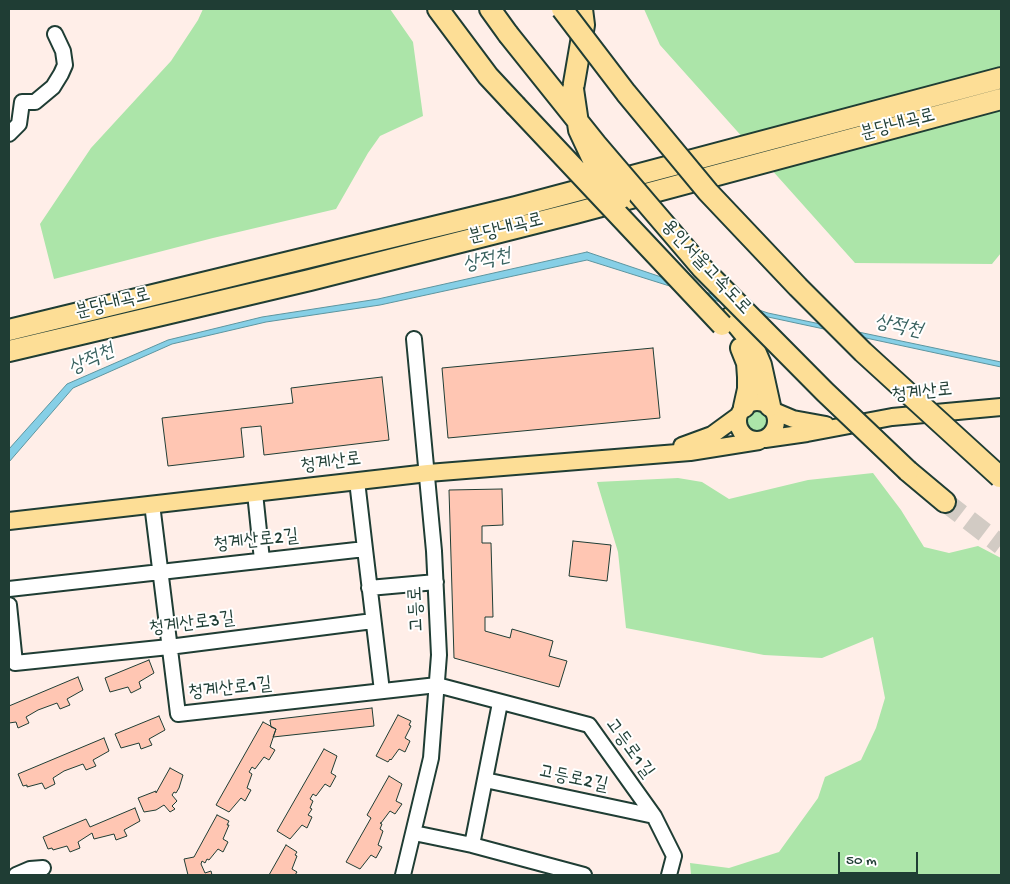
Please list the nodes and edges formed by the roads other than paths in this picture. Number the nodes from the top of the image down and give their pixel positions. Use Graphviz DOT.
graph roads {
  1 [pos="438,9"];
  2 [pos="490,9"];
  3 [pos="562,9"];
  4 [pos="582,9"];
  5 [pos="55,34"];
  6 [pos="1001,78"];
  7 [pos="1001,99"];
  8 [pos="9,134"];
  9 [pos="727,321"];
  10 [pos="9,330"];
  11 [pos="414,339"];
  12 [pos="9,351"];
  13 [pos="1001,408"];
  14 [pos="772,409"];
  15 [pos="741,412"];
  16 [pos="848,425"];
  17 [pos="762,440"];
  18 [pos="659,453"];
  19 [pos="428,473"];
  20 [pos="1001,478"];
  21 [pos="357,481"];
  22 [pos="255,493"];
  23 [pos="945,502"];
  24 [pos="152,504"];
  25 [pos="9,521"];
  26 [pos="365,549"];
  27 [pos="262,560"];
  28 [pos="160,571"];
  29 [pos="436,582"];
  30 [pos="370,588"];
  31 [pos="9,589"];
  32 [pos="9,605"];
  33 [pos="373,621"];
  34 [pos="170,647"];
  35 [pos="437,685"];
  36 [pos="382,691"];
  37 [pos="500,703"];
  38 [pos="485,780"];
  39 [pos="654,816"];
  40 [pos="414,833"];
  41 [pos="472,844"];
  42 [pos="43,868"];
  43 [pos="16,875"];
  44 [pos="403,875"];
  45 [pos="584,875"];
  46 [pos="669,875"];
  1 -- 9 [label="highway, bridge"];
  2 -- 23 [label="highway, 용인서울고속도로, bridge"];
  3 -- 20 [label="highway, bridge"];
  4 -- 9 [label="highway, bridge"];
  5 -- 8 [label="street"];
  6 -- 10 [label="highway, 분당내곡로"];
  7 -- 12 [label="highway, 분당내곡로"];
  9 -- 14 [label="highway"];
  9 -- 15 [label="highway"];
  11 -- 19 [label="street, 고등로"];
  13 -- 16 [label="main road, 청계산로"];
  14 -- 15 [label="main road"];
  14 -- 16 [label="main road, 청계산로"];
  14 -- 17 [label="main road"];
  15 -- 17 [label="main road"];
  15 -- 18 [label="main road, 청계산로"];
  16 -- 17 [label="main road, 청계산로"];
  17 -- 18 [label="main road, 청계산로"];
  18 -- 19 [label="main road, 청계산로"];
  19 -- 21 [label="main road, 청계산로"];
  19 -- 29 [label="street, 고등로"];
  21 -- 22 [label="main road, 청계산로"];
  21 -- 26 [label="street"];
  22 -- 24 [label="main road, 청계산로"];
  22 -- 27 [label="street"];
  24 -- 25 [label="main road, 청계산로"];
  24 -- 28 [label="street, 청계산로1길"];
  26 -- 27 [label="street, 청계산로2길"];
  26 -- 30 [label="street"];
  27 -- 28 [label="street, 청계산로2길"];
  28 -- 31 [label="street, 청계산로2길"];
  28 -- 34 [label="street, 청계산로1길"];
  29 -- 30 [label="street"];
  29 -- 35 [label="street, 고등로"];
  30 -- 33 [label="street"];
  32 -- 34 [label="street, 청계산로3길"];
  33 -- 34 [label="street, 청계산로3길"];
  33 -- 36 [label="street"];
  34 -- 36 [label="street, 청계산로1길"];
  35 -- 36 [label="street, 청계산로1길"];
  35 -- 37 [label="street, 고등로1길"];
  35 -- 40 [label="street, 고등로"];
  37 -- 38 [label="street"];
  37 -- 39 [label="street, 고등로1길"];
  38 -- 39 [label="street, 고등로2길"];
  38 -- 41 [label="street"];
  39 -- 46 [label="street, 고등로1길"];
  40 -- 41 [label="street"];
  40 -- 44 [label="street, 고등로"];
  41 -- 45 [label="street"];
  42 -- 43 [label="street"];
}
